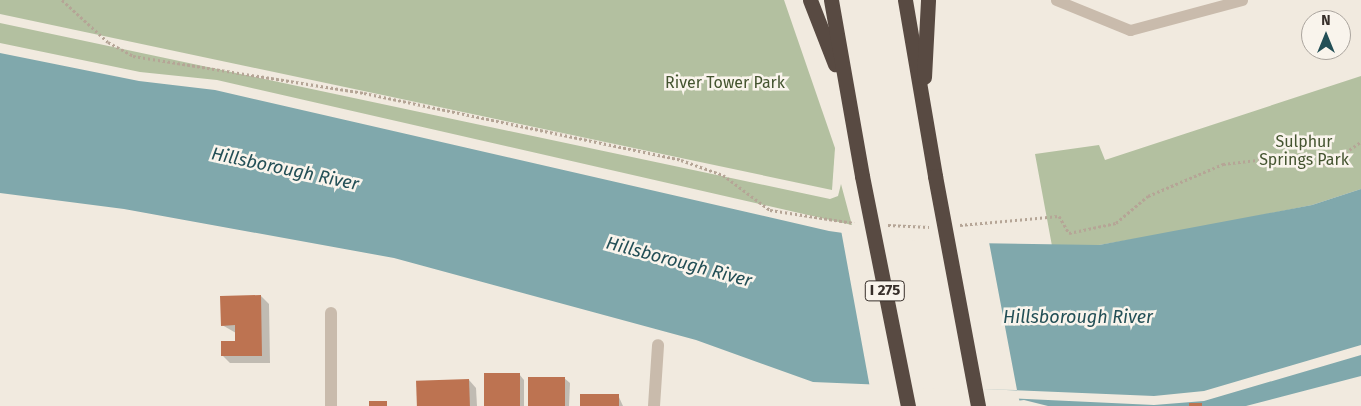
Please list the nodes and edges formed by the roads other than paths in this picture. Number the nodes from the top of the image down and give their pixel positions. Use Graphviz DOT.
graph roads {
  1 [pos="810,0"];
  2 [pos="831,0"];
  3 [pos="905,0"];
  4 [pos="928,0"];
  5 [pos="1056,0"];
  6 [pos="1242,0"];
  7 [pos="846,92"];
  8 [pos="923,106"];
  9 [pos="331,313"];
  10 [pos="658,345"];
  11 [pos="331,406"];
  12 [pos="654,406"];
  13 [pos="908,406"];
  14 [pos="978,406"];
  1 -- 7 [label="highway"];
  2 -- 7 [label="highway, I 275"];
  3 -- 8 [label="highway"];
  4 -- 8 [label="highway"];
  5 -- 6 [label="lane"];
  7 -- 13 [label="highway, I 275, bridge"];
  8 -- 14 [label="highway, bridge"];
  9 -- 11 [label="street"];
  10 -- 12 [label="street"];
}
